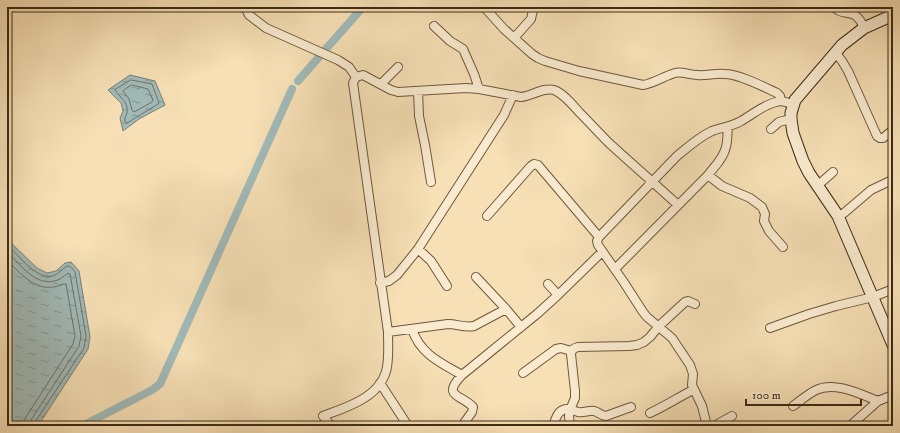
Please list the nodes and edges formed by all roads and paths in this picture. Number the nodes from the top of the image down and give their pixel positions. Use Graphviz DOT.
graph roads {
  1 [pos="245,7"];
  2 [pos="484,7"];
  3 [pos="535,7"];
  4 [pos="834,7"];
  5 [pos="893,15"];
  6 [pos="434,26"];
  7 [pos="864,28"];
  8 [pos="514,38"];
  9 [pos="835,52"];
  10 [pos="398,67"];
  11 [pos="356,77"];
  12 [pos="381,84"];
  13 [pos="479,89"];
  14 [pos="418,91"];
  15 [pos="513,95"];
  16 [pos="781,101"];
  17 [pos="793,105"];
  18 [pos="791,118"];
  19 [pos="728,127"];
  20 [pos="771,129"];
  21 [pos="893,130"];
  22 [pos="833,172"];
  23 [pos="708,175"];
  24 [pos="431,182"];
  25 [pos="653,182"];
  26 [pos="893,182"];
  27 [pos="817,186"];
  28 [pos="678,205"];
  29 [pos="487,216"];
  30 [pos="838,216"];
  31 [pos="599,237"];
  32 [pos="783,247"];
  33 [pos="418,249"];
  34 [pos="602,252"];
  35 [pos="615,269"];
  36 [pos="476,276"];
  37 [pos="380,283"];
  38 [pos="548,284"];
  39 [pos="448,286"];
  40 [pos="893,289"];
  41 [pos="558,295"];
  42 [pos="873,297"];
  43 [pos="695,304"];
  44 [pos="506,309"];
  45 [pos="659,326"];
  46 [pos="521,327"];
  47 [pos="770,328"];
  48 [pos="412,329"];
  49 [pos="890,329"];
  50 [pos="388,332"];
  51 [pos="893,345"];
  52 [pos="571,351"];
  53 [pos="523,373"];
  54 [pos="462,376"];
  55 [pos="380,383"];
  56 [pos="693,390"];
  57 [pos="893,395"];
  58 [pos="878,401"];
  59 [pos="793,406"];
  60 [pos="631,407"];
  61 [pos="570,410"];
  62 [pos="650,413"];
  63 [pos="732,416"];
  64 [pos="331,426"];
  65 [pos="408,426"];
  66 [pos="462,426"];
  67 [pos="553,426"];
  68 [pos="570,426"];
  69 [pos="707,426"];
  70 [pos="714,426"];
  71 [pos="850,426"];
  1 -- 11 [label="street"];
  2 -- 8 [label="street"];
  3 -- 8 [label="street"];
  4 -- 7 [label="street"];
  5 -- 7 [label="street"];
  6 -- 13 [label="street"];
  7 -- 9 [label="street"];
  8 -- 16 [label="street"];
  9 -- 17 [label="street"];
  9 -- 21 [label="street"];
  10 -- 12 [label="street"];
  11 -- 12 [label="street"];
  11 -- 37 [label="street"];
  12 -- 14 [label="street"];
  13 -- 14 [label="street"];
  13 -- 15 [label="street"];
  14 -- 24 [label="street"];
  15 -- 25 [label="street"];
  15 -- 33 [label="street"];
  16 -- 17 [label="street"];
  16 -- 19 [label="street"];
  17 -- 18 [label="street"];
  18 -- 20 [label="street"];
  18 -- 27 [label="street"];
  19 -- 23 [label="street"];
  19 -- 25 [label="street"];
  22 -- 27 [label="street"];
  23 -- 28 [label="street"];
  23 -- 32 [label="street"];
  25 -- 28 [label="street"];
  25 -- 31 [label="street"];
  26 -- 30 [label="street"];
  27 -- 30 [label="street"];
  28 -- 35 [label="street"];
  29 -- 31 [label="street"];
  30 -- 42 [label="street"];
  31 -- 34 [label="street"];
  33 -- 37 [label="street"];
  33 -- 39 [label="street"];
  34 -- 35 [label="street"];
  34 -- 41 [label="street"];
  35 -- 45 [label="street"];
  36 -- 44 [label="street"];
  37 -- 50 [label="street"];
  38 -- 41 [label="street"];
  40 -- 42 [label="street"];
  41 -- 46 [label="street"];
  42 -- 47 [label="street"];
  42 -- 49 [label="street"];
  43 -- 45 [label="street"];
  44 -- 46 [label="street"];
  44 -- 48 [label="street"];
  45 -- 52 [label="street"];
  45 -- 56 [label="street"];
  46 -- 54 [label="street"];
  48 -- 50 [label="street"];
  48 -- 54 [label="street"];
  49 -- 51 [label="street"];
  50 -- 55 [label="street"];
  52 -- 53 [label="street"];
  52 -- 61 [label="street"];
  54 -- 66 [label="street"];
  55 -- 64 [label="street"];
  55 -- 65 [label="street"];
  56 -- 62 [label="street"];
  56 -- 69 [label="street"];
  57 -- 58 [label="street"];
  58 -- 59 [label="street"];
  58 -- 71 [label="street"];
  60 -- 61 [label="street"];
  61 -- 67 [label="street"];
  61 -- 68 [label="street"];
  63 -- 70 [label="street"];
}
